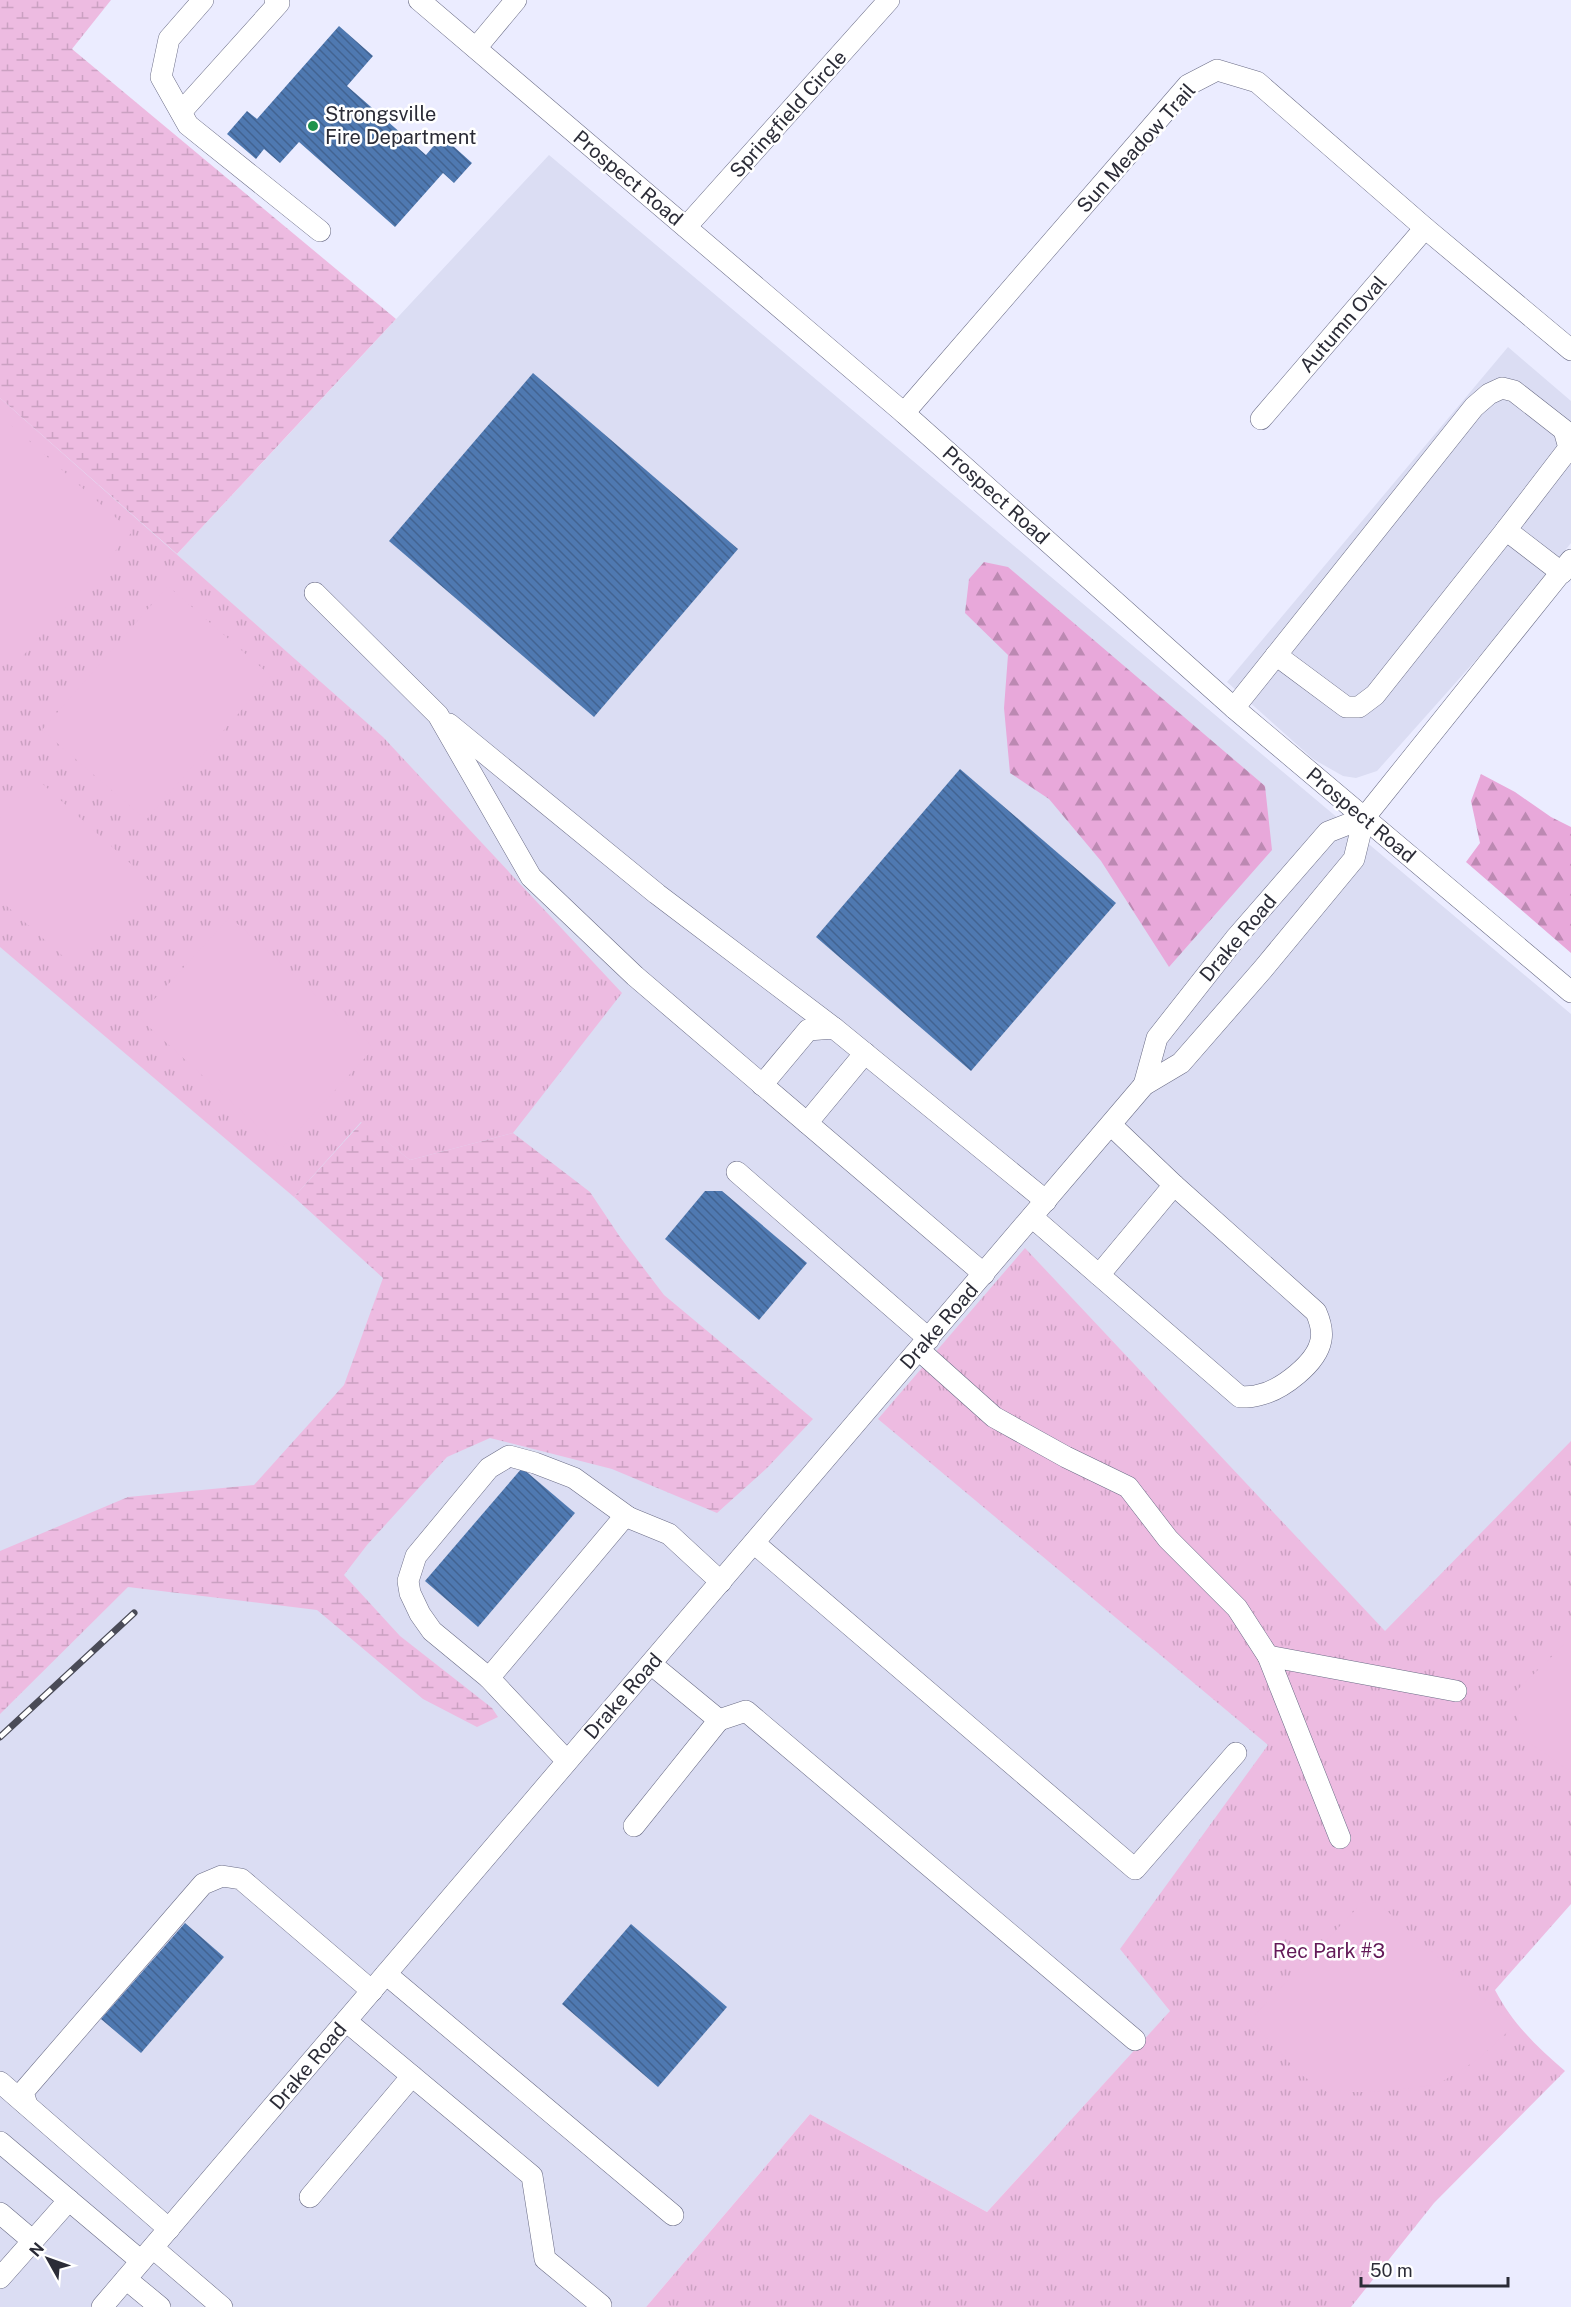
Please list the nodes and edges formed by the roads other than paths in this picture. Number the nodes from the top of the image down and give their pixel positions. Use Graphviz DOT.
graph roads {
  1 [pos="203,0"];
  2 [pos="275,0"];
  3 [pos="419,0"];
  4 [pos="516,0"];
  5 [pos="890,0"];
  6 [pos="476,48"];
  7 [pos="181,112"];
  8 [pos="686,227"];
  9 [pos="1425,228"];
  10 [pos="320,231"];
  11 [pos="1571,350"];
  12 [pos="904,413"];
  13 [pos="1261,419"];
  14 [pos="1506,530"];
  15 [pos="1566,566"];
  16 [pos="315,593"];
  17 [pos="1276,655"];
  18 [pos="1234,708"];
  19 [pos="438,715"];
  20 [pos="1364,818"];
  21 [pos="1571,992"];
  22 [pos="834,1028"];
  23 [pos="865,1053"];
  24 [pos="762,1085"];
  25 [pos="1144,1085"];
  26 [pos="807,1123"];
  27 [pos="1111,1125"];
  28 [pos="737,1173"];
  29 [pos="1174,1185"];
  30 [pos="1046,1201"];
  31 [pos="1032,1218"];
  32 [pos="984,1274"];
  33 [pos="1099,1275"];
  34 [pos="924,1344"];
  35 [pos="628,1517"];
  36 [pos="754,1543"];
  37 [pos="721,1582"];
  38 [pos="1268,1656"];
  39 [pos="651,1664"];
  40 [pos="489,1678"];
  41 [pos="1456,1691"];
  42 [pos="719,1720"];
  43 [pos="1236,1753"];
  44 [pos="567,1761"];
  45 [pos="634,1826"];
  46 [pos="1340,1838"];
  47 [pos="386,1974"];
  48 [pos="372,1991"];
  49 [pos="346,2021"];
  50 [pos="1135,2040"];
  51 [pos="412,2076"];
  52 [pos="0,2082"];
  53 [pos="27,2105"];
  54 [pos="0,2142"];
  55 [pos="310,2197"];
  56 [pos="69,2200"];
  57 [pos="0,2213"];
  58 [pos="673,2215"];
  59 [pos="169,2229"];
  60 [pos="33,2241"];
  61 [pos="147,2254"];
  62 [pos="0,2278"];
  63 [pos="126,2279"];
  64 [pos="102,2307"];
  65 [pos="160,2307"];
  66 [pos="222,2307"];
  67 [pos="599,2307"];
  1 -- 7 [label="street"];
  2 -- 7 [label="street"];
  3 -- 6 [label="street, Prospect Road"];
  4 -- 6 [label="street"];
  5 -- 8 [label="street, Springfield Circle"];
  6 -- 8 [label="street, Prospect Road"];
  7 -- 10 [label="street"];
  8 -- 12 [label="street, Prospect Road"];
  9 -- 11 [label="street, Sun Meadow Trail"];
  9 -- 12 [label="street, Sun Meadow Trail"];
  9 -- 13 [label="street, Autumn Oval"];
  12 -- 18 [label="street, Prospect Road"];
  14 -- 15 [label="street"];
  14 -- 17 [label="street"];
  14 -- 17 [label="street"];
  15 -- 20 [label="street, Drake Road"];
  16 -- 19 [label="street"];
  17 -- 18 [label="street"];
  18 -- 20 [label="street, Prospect Road"];
  19 -- 22 [label="street"];
  19 -- 24 [label="street"];
  20 -- 21 [label="street, Prospect Road"];
  20 -- 25 [label="street, Drake Road"];
  20 -- 25 [label="street, Drake Road"];
  22 -- 23 [label="street"];
  22 -- 24 [label="street"];
  23 -- 26 [label="street"];
  23 -- 30 [label="street"];
  24 -- 26 [label="street"];
  25 -- 27 [label="street, Drake Road"];
  26 -- 32 [label="street"];
  27 -- 29 [label="street"];
  27 -- 30 [label="street, Drake Road"];
  28 -- 34 [label="street"];
  29 -- 33 [label="street"];
  29 -- 33 [label="street"];
  30 -- 31 [label="street, Drake Road"];
  31 -- 32 [label="street, Drake Road"];
  31 -- 33 [label="street"];
  32 -- 34 [label="street, Drake Road"];
  34 -- 36 [label="street, Drake Road"];
  34 -- 38 [label="street"];
  35 -- 37 [label="street"];
  35 -- 40 [label="street"];
  35 -- 40 [label="street"];
  36 -- 37 [label="street, Drake Road"];
  36 -- 43 [label="street"];
  37 -- 39 [label="street, Drake Road"];
  38 -- 41 [label="street"];
  38 -- 46 [label="street"];
  39 -- 42 [label="street"];
  39 -- 44 [label="street, Drake Road"];
  40 -- 44 [label="street"];
  42 -- 45 [label="street"];
  42 -- 50 [label="street"];
  44 -- 47 [label="street, Drake Road"];
  47 -- 48 [label="street, Drake Road"];
  47 -- 58 [label="street"];
  48 -- 49 [label="street, Drake Road"];
  48 -- 53 [label="street"];
  49 -- 51 [label="street"];
  49 -- 59 [label="street, Drake Road"];
  51 -- 55 [label="street"];
  51 -- 67 [label="street"];
  52 -- 53 [label="street"];
  53 -- 59 [label="street"];
  54 -- 56 [label="street"];
  56 -- 60 [label="street"];
  56 -- 61 [label="street"];
  57 -- 60 [label="street"];
  59 -- 61 [label="street, Drake Road"];
  60 -- 62 [label="street"];
  61 -- 63 [label="street, Drake Road"];
  61 -- 66 [label="street"];
  63 -- 64 [label="street, Drake Road"];
  63 -- 65 [label="street"];
}
